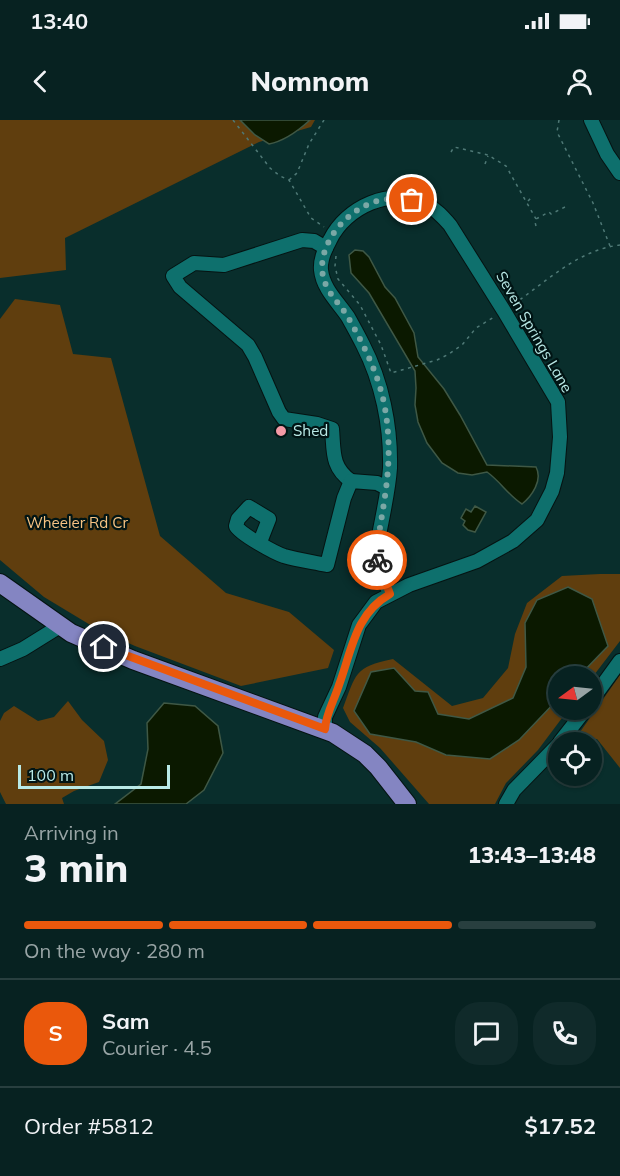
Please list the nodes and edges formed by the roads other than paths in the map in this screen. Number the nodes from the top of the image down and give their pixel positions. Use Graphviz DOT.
graph roads {
  1 [pos="591,120"];
  2 [pos="620,173"];
  3 [pos="326,248"];
  4 [pos="351,481"];
  5 [pos="387,488"];
  6 [pos="260,542"];
  7 [pos="0,583"];
  8 [pos="390,594"];
  9 [pos="60,626"];
  10 [pos="0,659"];
  11 [pos="620,661"];
  12 [pos="602,686"];
  13 [pos="577,720"];
  14 [pos="325,729"];
  15 [pos="568,732"];
  16 [pos="548,755"];
  17 [pos="407,804"];
  18 [pos="506,804"];
  1 -- 2 [label="street"];
  3 -- 4 [label="street"];
  3 -- 5 [label="street, Seven Springs Lane"];
  3 -- 8 [label="street, Seven Springs Lane"];
  4 -- 5 [label="street"];
  4 -- 6 [label="street"];
  5 -- 8 [label="street, Seven Springs Lane"];
  7 -- 9 [label="main road"];
  8 -- 14 [label="street, Seven Springs Lane"];
  9 -- 10 [label="street"];
  9 -- 14 [label="main road"];
  11 -- 12 [label="street"];
  13 -- 15 [label="street"];
  14 -- 17 [label="main road"];
  16 -- 18 [label="street"];
}
